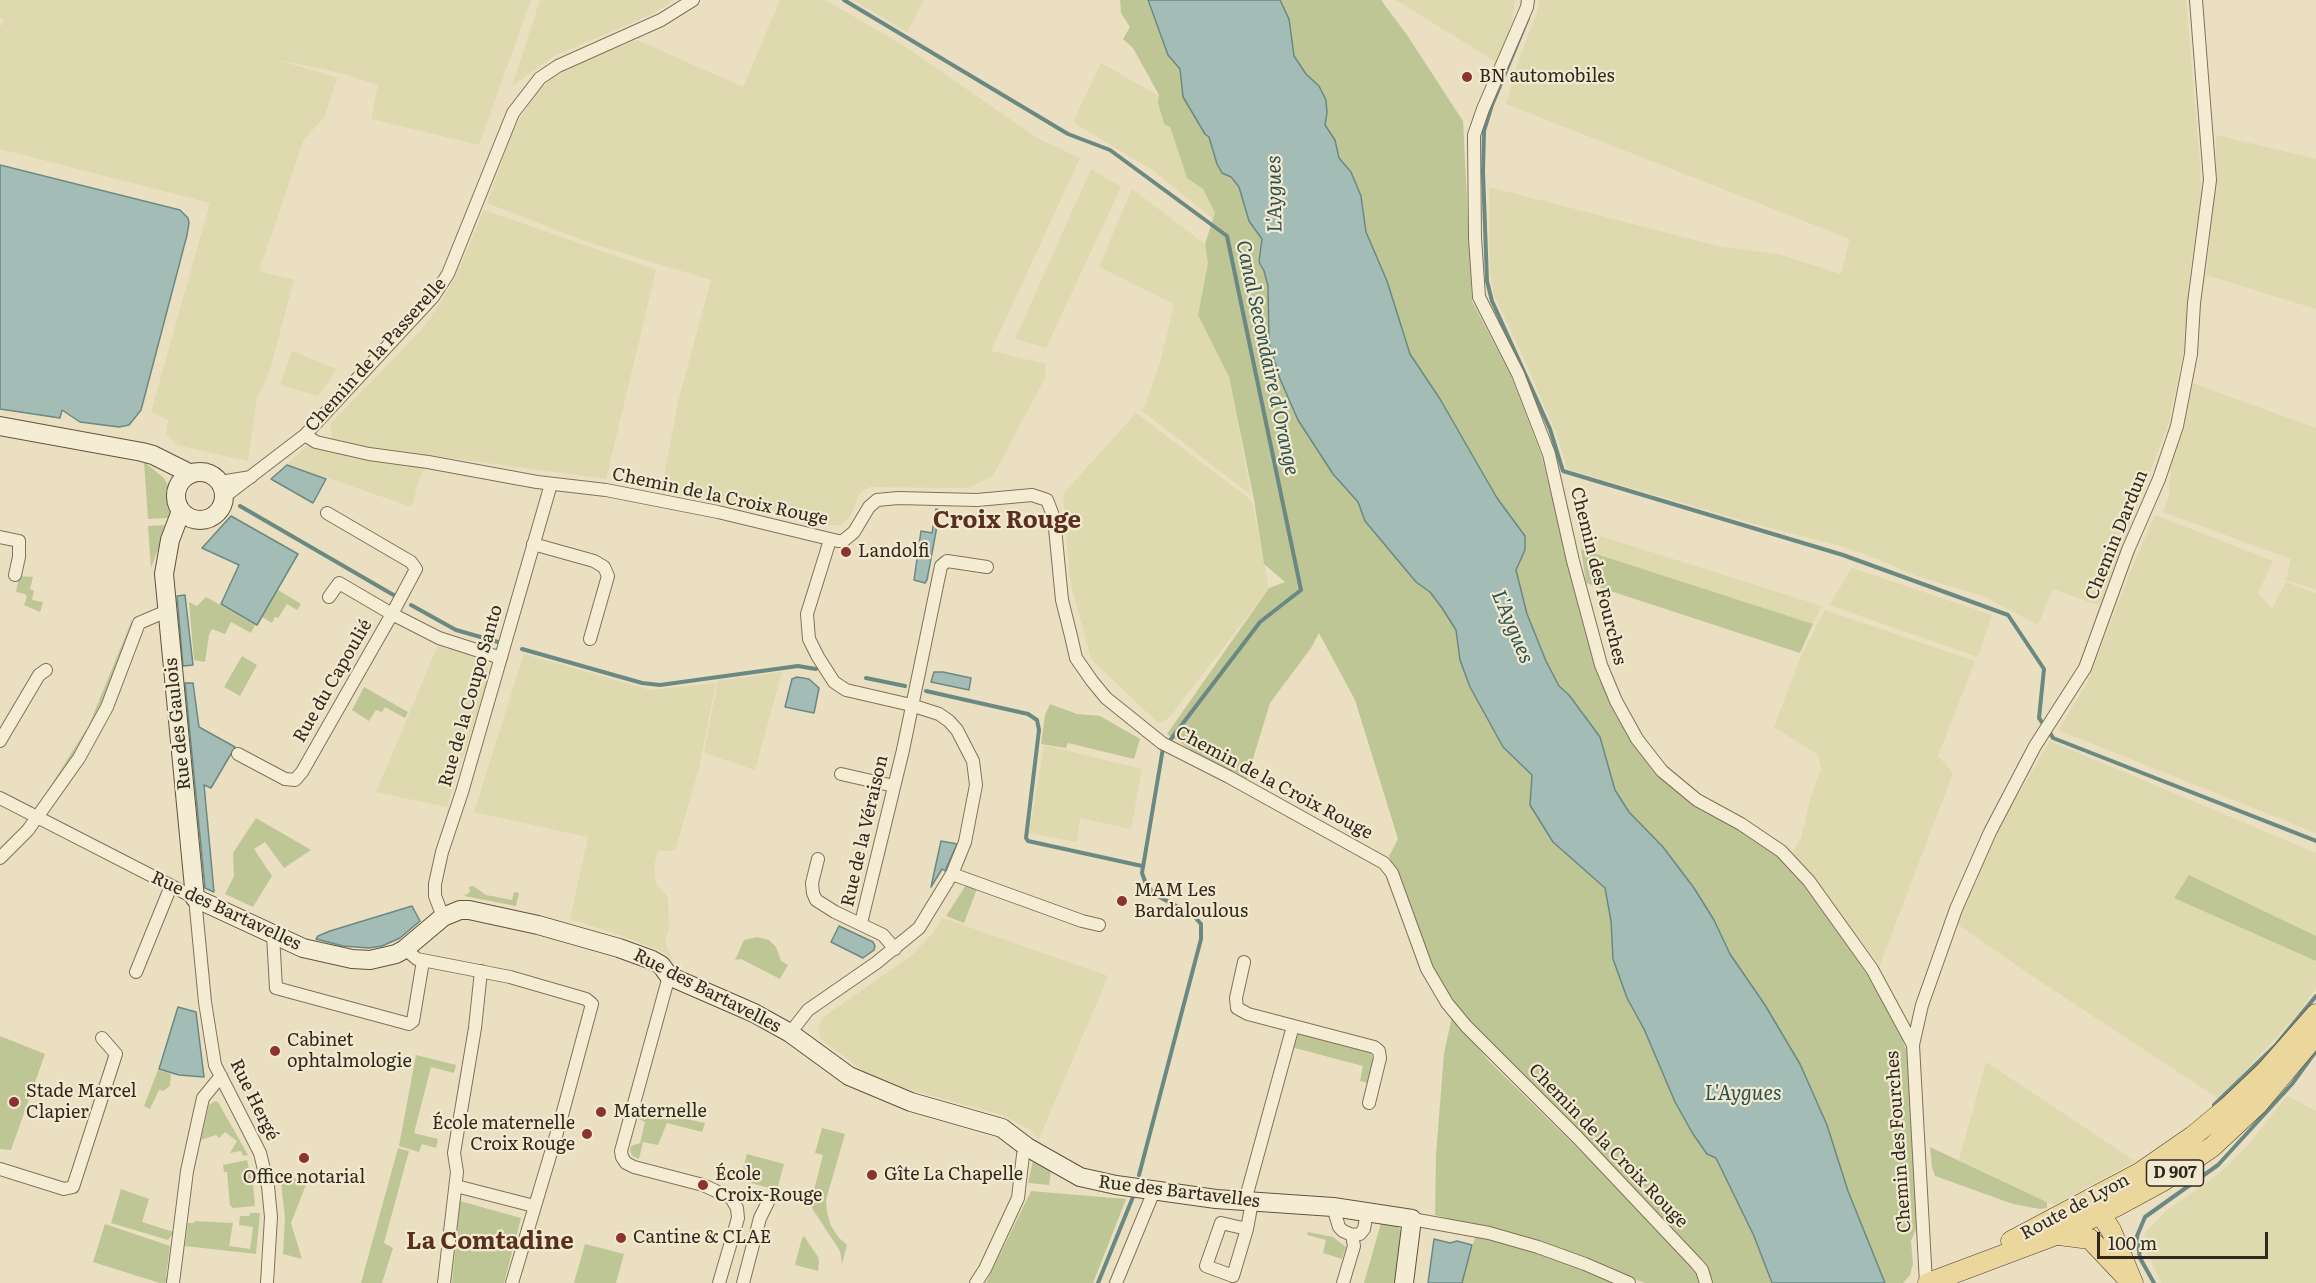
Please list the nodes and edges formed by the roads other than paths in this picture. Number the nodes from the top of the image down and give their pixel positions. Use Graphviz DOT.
graph roads {
  1 [pos="693,0"];
  2 [pos="1528,0"];
  3 [pos="2196,0"];
  4 [pos="0,426"];
  5 [pos="305,435"];
  6 [pos="184,481"];
  7 [pos="551,484"];
  8 [pos="222,490"];
  9 [pos="327,513"];
  10 [pos="188,515"];
  11 [pos="0,537"];
  12 [pos="830,540"];
  13 [pos="533,544"];
  14 [pos="987,567"];
  15 [pos="15,575"];
  16 [pos="329,597"];
  17 [pos="166,610"];
  18 [pos="392,614"];
  19 [pos="590,639"];
  20 [pos="501,658"];
  21 [pos="46,670"];
  22 [pos="911,705"];
  23 [pos="0,741"];
  24 [pos="238,754"];
  25 [pos="842,774"];
  26 [pos="894,786"];
  27 [pos="0,798"];
  28 [pos="37,818"];
  29 [pos="0,858"];
  30 [pos="818,859"];
  31 [pos="952,874"];
  32 [pos="171,886"];
  33 [pos="195,898"];
  34 [pos="443,916"];
  35 [pos="861,924"];
  36 [pos="1099,925"];
  37 [pos="273,935"];
  38 [pos="405,949"];
  39 [pos="895,949"];
  40 [pos="423,961"];
  41 [pos="1244,962"];
  42 [pos="481,970"];
  43 [pos="136,972"];
  44 [pos="669,976"];
  45 [pos="2316,1014"];
  46 [pos="1293,1026"];
  47 [pos="790,1033"];
  48 [pos="2316,1035"];
  49 [pos="102,1038"];
  50 [pos="1913,1045"];
  51 [pos="221,1076"];
  52 [pos="1369,1103"];
  53 [pos="1027,1147"];
  54 [pos="0,1169"];
  55 [pos="456,1186"];
  56 [pos="1154,1191"];
  57 [pos="768,1202"];
  58 [pos="1248,1202"];
  59 [pos="534,1206"];
  60 [pos="1333,1207"];
  61 [pos="2096,1210"];
  62 [pos="1367,1212"];
  63 [pos="1412,1219"];
  64 [pos="1247,1229"];
  65 [pos="1352,1235"];
  66 [pos="2056,1235"];
  67 [pos="2090,1239"];
  68 [pos="1960,1270"];
  69 [pos="173,1283"];
  70 [pos="267,1283"];
  71 [pos="444,1283"];
  72 [pos="512,1283"];
  73 [pos="719,1283"];
  74 [pos="743,1283"];
  75 [pos="976,1283"];
  76 [pos="1116,1283"];
  77 [pos="1343,1283"];
  78 [pos="1404,1283"];
  79 [pos="1629,1283"];
  80 [pos="1706,1283"];
  81 [pos="1927,1283"];
  82 [pos="2133,1283"];
  1 -- 5 [label="street, Chemin de la Passerelle"];
  2 -- 50 [label="street, Chemin des Fourches"];
  3 -- 50 [label="street, Chemin Dardun"];
  4 -- 6 [label="street"];
  5 -- 7 [label="street, Chemin de la Croix Rouge"];
  5 -- 8 [label="street, Chemin de la Passerelle"];
  6 -- 8 [label="street"];
  6 -- 10 [label="street"];
  7 -- 12 [label="street, Chemin de la Croix Rouge"];
  7 -- 13 [label="street, Rue de la Coupo Santo"];
  8 -- 10 [label="street, Chemin de la Passerelle"];
  9 -- 18 [label="street"];
  10 -- 17 [label="street, Rue des Gaulois"];
  11 -- 15 [label="street"];
  12 -- 22 [label="street"];
  12 -- 80 [label="street, Chemin de la Croix Rouge"];
  13 -- 19 [label="street"];
  13 -- 20 [label="street, Rue de la Coupo Santo"];
  14 -- 22 [label="street, Rue de la Véraison"];
  16 -- 18 [label="street"];
  17 -- 28 [label="street"];
  17 -- 33 [label="street, Rue des Gaulois"];
  18 -- 20 [label="street, Rue du Capoulié"];
  18 -- 24 [label="street, Rue du Capoulié"];
  20 -- 34 [label="street, Rue de la Coupo Santo"];
  21 -- 23 [label="street"];
  22 -- 26 [label="street, Rue de la Véraison"];
  22 -- 31 [label="street"];
  25 -- 26 [label="street"];
  26 -- 35 [label="street, Rue de la Véraison"];
  27 -- 28 [label="street, Rue des Bartavelles"];
  28 -- 29 [label="street"];
  28 -- 32 [label="street, Rue des Bartavelles"];
  30 -- 35 [label="street"];
  31 -- 36 [label="street"];
  31 -- 39 [label="street"];
  32 -- 33 [label="street, Rue des Bartavelles"];
  32 -- 43 [label="street"];
  33 -- 37 [label="street, Rue des Bartavelles"];
  33 -- 51 [label="street, Rue Hergé"];
  34 -- 38 [label="street, Rue des Bartavelles"];
  34 -- 44 [label="street, Rue des Bartavelles"];
  35 -- 39 [label="street, Rue de la Véraison"];
  37 -- 38 [label="street, Rue des Bartavelles"];
  37 -- 40 [label="street"];
  38 -- 40 [label="street"];
  39 -- 47 [label="street"];
  40 -- 42 [label="street"];
  41 -- 46 [label="street"];
  42 -- 55 [label="street"];
  42 -- 59 [label="street"];
  44 -- 47 [label="street, Rue des Bartavelles"];
  44 -- 73 [label="street"];
  45 -- 61 [label="main road, Route de Lyon / D 907"];
  46 -- 52 [label="street"];
  46 -- 58 [label="street"];
  47 -- 53 [label="street, Rue des Bartavelles"];
  48 -- 61 [label="main road, Route de Lyon / D 907"];
  49 -- 54 [label="street"];
  50 -- 81 [label="street, Chemin des Fourches"];
  51 -- 69 [label="street"];
  51 -- 70 [label="street, Rue Hergé"];
  53 -- 56 [label="street, Rue des Bartavelles"];
  53 -- 75 [label="street"];
  55 -- 59 [label="street"];
  55 -- 71 [label="street"];
  56 -- 58 [label="street, Rue des Bartavelles"];
  56 -- 76 [label="street"];
  57 -- 74 [label="street"];
  58 -- 60 [label="street, Rue des Bartavelles"];
  58 -- 64 [label="street"];
  59 -- 72 [label="street"];
  60 -- 62 [label="street, Rue des Bartavelles"];
  60 -- 65 [label="street"];
  61 -- 66 [label="main road, Route de Lyon / D 907"];
  61 -- 67 [label="main road"];
  61 -- 68 [label="main road, Route de Lyon / D 907"];
  61 -- 82 [label="main road"];
  62 -- 63 [label="street, Rue des Bartavelles"];
  62 -- 65 [label="street"];
  63 -- 78 [label="street"];
  63 -- 79 [label="street, Rue des Bartavelles"];
  64 -- 64 [label="street"];
  65 -- 77 [label="street"];
  66 -- 67 [label="main road"];
  66 -- 68 [label="main road, Route de Lyon / D 907"];
  67 -- 82 [label="main road"];
  68 -- 81 [label="main road, Route de Lyon / D 907"];
}
